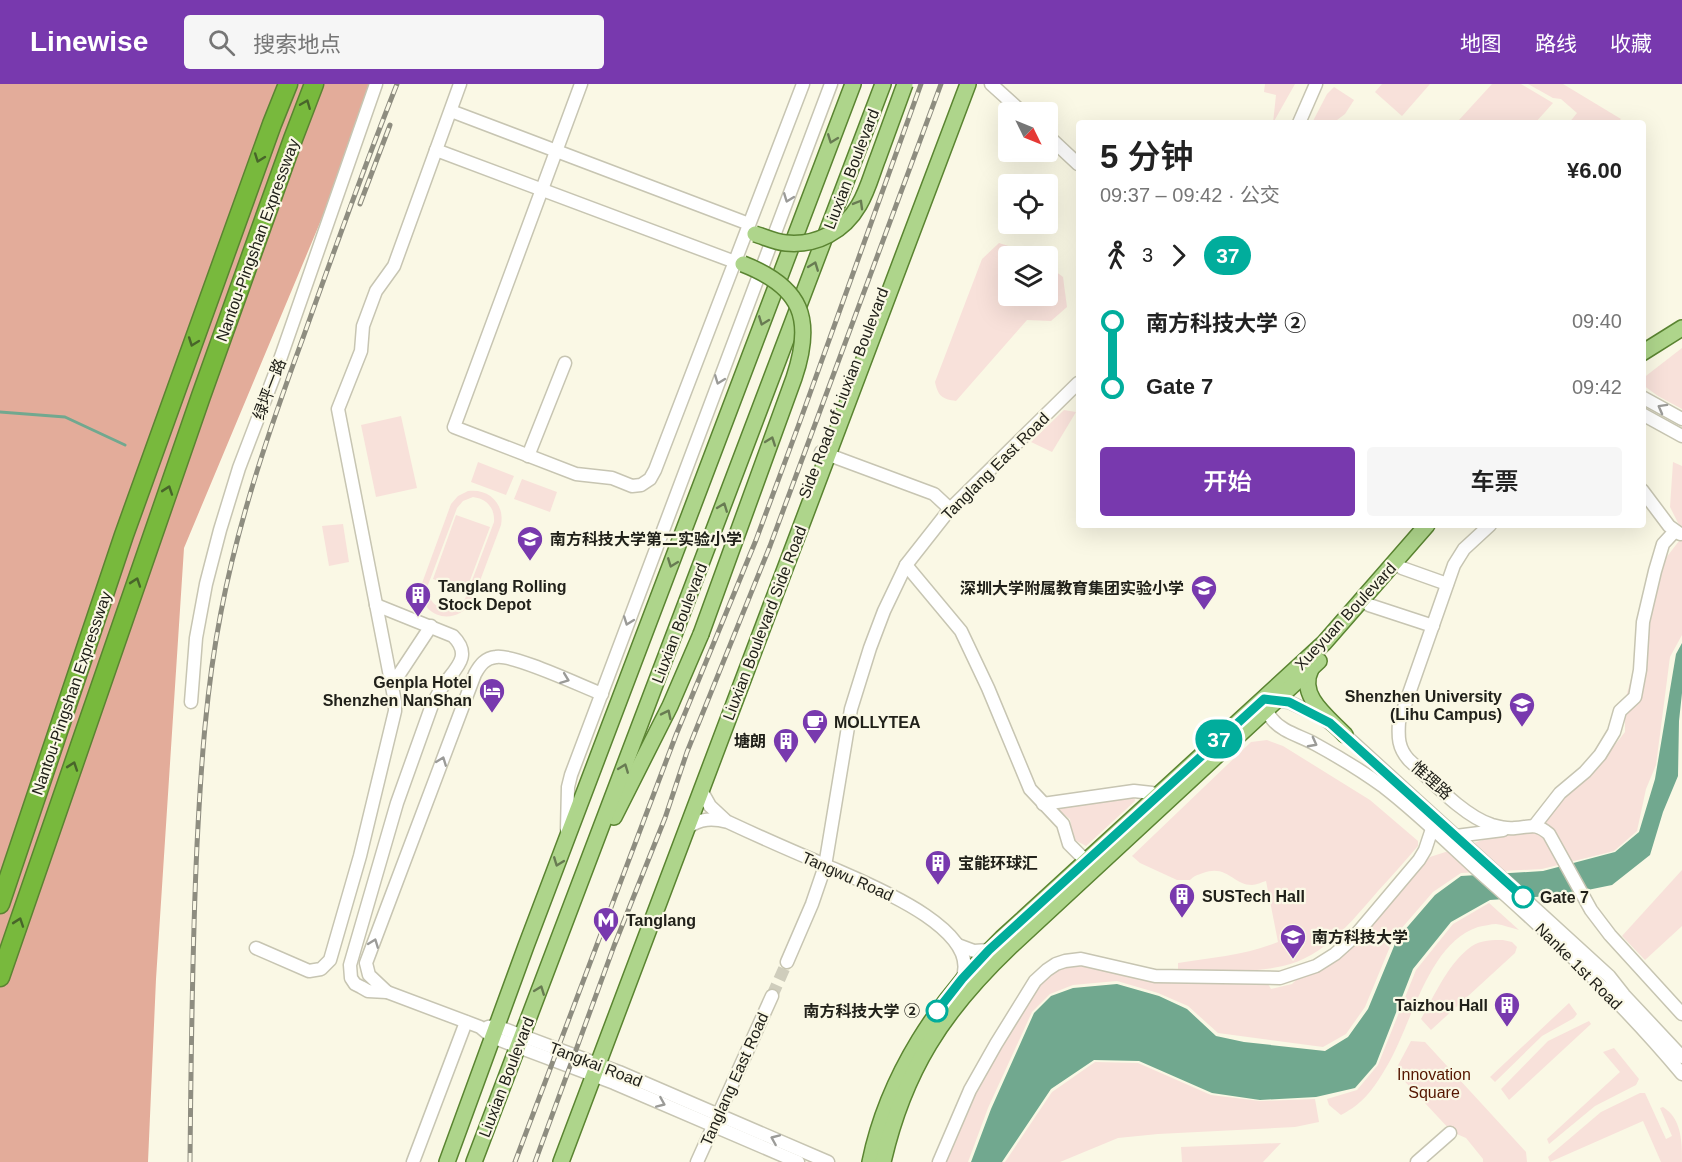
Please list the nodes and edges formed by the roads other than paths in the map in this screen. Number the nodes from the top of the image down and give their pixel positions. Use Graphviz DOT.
graph roads {
  1 [pos="288,84"];
  2 [pos="314,84"];
  3 [pos="376,84"];
  4 [pos="460,84"];
  5 [pos="581,84"];
  6 [pos="803,84"];
  7 [pos="831,84"];
  8 [pos="853,84"];
  9 [pos="883,84"];
  10 [pos="906,84"];
  11 [pos="959,84"];
  12 [pos="968,84"];
  13 [pos="991,84"];
  14 [pos="1316,84"];
  15 [pos="1011,102"];
  16 [pos="450,111"];
  17 [pos="1300,120"];
  18 [pos="1058,145"];
  19 [pos="436,150"];
  20 [pos="557,151"];
  21 [pos="1076,162"];
  22 [pos="542,190"];
  23 [pos="750,229"];
  24 [pos="738,262"];
  25 [pos="1682,316"];
  26 [pos="1682,328"];
  27 [pos="1646,339"];
  28 [pos="1646,350"];
  29 [pos="565,363"];
  30 [pos="1076,385"];
  31 [pos="1646,399"];
  32 [pos="1646,416"];
  33 [pos="1682,419"];
  34 [pos="1682,436"];
  35 [pos="824,453"];
  36 [pos="528,456"];
  37 [pos="1646,495"];
  38 [pos="950,509"];
  39 [pos="1424,528"];
  40 [pos="1437,528"];
  41 [pos="1486,528"];
  42 [pos="1678,533"];
  43 [pos="906,565"];
  44 [pos="1402,568"];
  45 [pos="1447,584"];
  46 [pos="376,605"];
  47 [pos="1369,605"];
  48 [pos="431,626"];
  49 [pos="1433,626"];
  50 [pos="1311,669"];
  51 [pos="392,685"];
  52 [pos="602,694"];
  53 [pos="191,702"];
  54 [pos="1269,703"];
  55 [pos="1345,735"];
  56 [pos="701,790"];
  57 [pos="1157,796"];
  58 [pos="1043,804"];
  59 [pos="728,822"];
  60 [pos="1535,825"];
  61 [pos="687,828"];
  62 [pos="1432,829"];
  63 [pos="1513,829"];
  64 [pos="567,839"];
  65 [pos="1454,839"];
  66 [pos="1086,861"];
  67 [pos="825,866"];
  68 [pos="575,897"];
  69 [pos="0,904"];
  70 [pos="958,945"];
  71 [pos="256,948"];
  72 [pos="989,950"];
  73 [pos="787,962"];
  74 [pos="0,977"];
  75 [pos="962,979"];
  76 [pos="387,992"];
  77 [pos="772,996"];
  78 [pos="1682,1014"];
  79 [pos="466,1022"];
  80 [pos="490,1030"];
  81 [pos="520,1041"];
  82 [pos="1682,1058"];
  83 [pos="592,1068"];
  84 [pos="1682,1074"];
  85 [pos="716,1120"];
  86 [pos="1450,1133"];
  87 [pos="874,1146"];
  88 [pos="413,1162"];
  89 [pos="447,1162"];
  90 [pos="474,1162"];
  91 [pos="553,1162"];
  92 [pos="561,1162"];
  93 [pos="697,1162"];
  94 [pos="798,1162"];
  95 [pos="828,1162"];
  96 [pos="859,1162"];
  97 [pos="870,1162"];
  98 [pos="884,1162"];
  99 [pos="939,1162"];
  100 [pos="1417,1162"];
  1 -- 69 [label="highway, Nantou-Pingshan Expressway, one-way"];
  74 -- 2 [label="highway, Nantou-Pingshan Expressway, one-way"];
  3 -- 53 [label="street, 绿坪一路"];
  4 -- 16 [label="street"];
  5 -- 20 [label="street"];
  6 -- 23 [label="street"];
  7 -- 52 [label="street, one-way"];
  8 -- 64 [label="main road, Liuxian Boulevard, one-way"];
  68 -- 9 [label="main road, Liuxian Boulevard, one-way"];
  23 -- 10 [label="main road, one-way, bridge"];
  11 -- 35 [label="main road, Side Road of Liuxian Boulevard"];
  12 -- 35 [label="main road, Liuxian Boulevard Side Road"];
  13 -- 15 [label="street"];
  14 -- 17 [label="street"];
  16 -- 19 [label="street"];
  16 -- 20 [label="street"];
  18 -- 21 [label="street"];
  19 -- 22 [label="street"];
  19 -- 46 [label="street"];
  20 -- 22 [label="street"];
  20 -- 23 [label="street"];
  22 -- 24 [label="street"];
  22 -- 36 [label="street"];
  23 -- 24 [label="street"];
  24 -- 36 [label="street"];
  68 -- 24 [label="main road, one-way, bridge"];
  25 -- 27 [label="main road"];
  26 -- 28 [label="main road"];
  29 -- 36 [label="street"];
  30 -- 38 [label="street, Tanglang East Road"];
  33 -- 31 [label="street, one-way"];
  32 -- 34 [label="street"];
  35 -- 38 [label="street"];
  35 -- 56 [label="main road, Liuxian Boulevard Side Road"];
  35 -- 83 [label="main road, Side Road of Liuxian Boulevard"];
  37 -- 42 [label="street"];
  38 -- 43 [label="street, Tanglang East Road"];
  39 -- 54 [label="main road, Xueyuan Boulevard"];
  40 -- 44 [label="main road, Xueyuan Boulevard"];
  41 -- 45 [label="street, 惟理路"];
  42 -- 60 [label="street"];
  43 -- 58 [label="street"];
  43 -- 67 [label="street, Tanglang East Road"];
  44 -- 45 [label="street"];
  44 -- 47 [label="main road, Xueyuan Boulevard"];
  45 -- 49 [label="street, 惟理路"];
  46 -- 48 [label="street"];
  46 -- 51 [label="street"];
  47 -- 49 [label="street"];
  47 -- 50 [label="main road, Xueyuan Boulevard"];
  48 -- 51 [label="street"];
  48 -- 76 [label="street, Tangkai Road"];
  49 -- 63 [label="street, 惟理路"];
  50 -- 54 [label="main road, Xueyuan Boulevard"];
  50 -- 55 [label="main road"];
  51 -- 71 [label="street"];
  52 -- 64 [label="street"];
  76 -- 52 [label="street, one-way"];
  54 -- 55 [label="street, Nanke 1st Road"];
  54 -- 57 [label="main road, Xueyuan Boulevard"];
  54 -- 62 [label="street, Nanke 1st Road, one-way"];
  54 -- 98 [label="main road, Xueyuan Boulevard"];
  55 -- 65 [label="street, Nanke 1st Road"];
  56 -- 59 [label="street, Tangwu Road"];
  56 -- 61 [label="main road, Liuxian Boulevard Side Road"];
  57 -- 58 [label="street"];
  57 -- 66 [label="main road, Xueyuan Boulevard"];
  58 -- 66 [label="street"];
  59 -- 61 [label="street, Tangwu Road"];
  59 -- 67 [label="street, Tangwu Road"];
  60 -- 63 [label="street, 惟理路"];
  60 -- 78 [label="street"];
  61 -- 83 [label="main road, Liuxian Boulevard Side Road"];
  62 -- 65 [label="street, Nanke 1st Road"];
  62 -- 99 [label="street"];
  63 -- 65 [label="street"];
  64 -- 80 [label="main road, Liuxian Boulevard, one-way"];
  65 -- 82 [label="street, Nanke 1st Road"];
  65 -- 84 [label="street, Nanke 1st Road"];
  66 -- 72 [label="main road, Xueyuan Boulevard"];
  67 -- 70 [label="street, Tangwu Road"];
  67 -- 73 [label="street, Tanglang East Road"];
  81 -- 68 [label="main road, Liuxian Boulevard, one-way"];
  70 -- 72 [label="street"];
  70 -- 75 [label="street"];
  72 -- 75 [label="main road, Xueyuan Boulevard"];
  75 -- 87 [label="main road, Xueyuan Boulevard"];
  76 -- 79 [label="street, Tangkai Road"];
  77 -- 85 [label="street, Tanglang East Road"];
  79 -- 80 [label="street, Tangkai Road"];
  79 -- 88 [label="street"];
  80 -- 81 [label="street, Tangkai Road"];
  80 -- 89 [label="main road, Liuxian Boulevard"];
  81 -- 83 [label="street, Tangkai Road"];
  81 -- 90 [label="main road, Liuxian Boulevard"];
  83 -- 85 [label="street, Tangkai Road"];
  83 -- 91 [label="main road, Liuxian Boulevard Side Road"];
  83 -- 92 [label="main road, Liuxian Boulevard Side Road"];
  85 -- 93 [label="street, Tanglang East Road"];
  85 -- 94 [label="street, Tangkai Road"];
  95 -- 85 [label="street, Tangkai Road, one-way"];
  86 -- 100 [label="street"];
  87 -- 96 [label="main road"];
  87 -- 97 [label="main road, Xueyuan Boulevard"];
}
